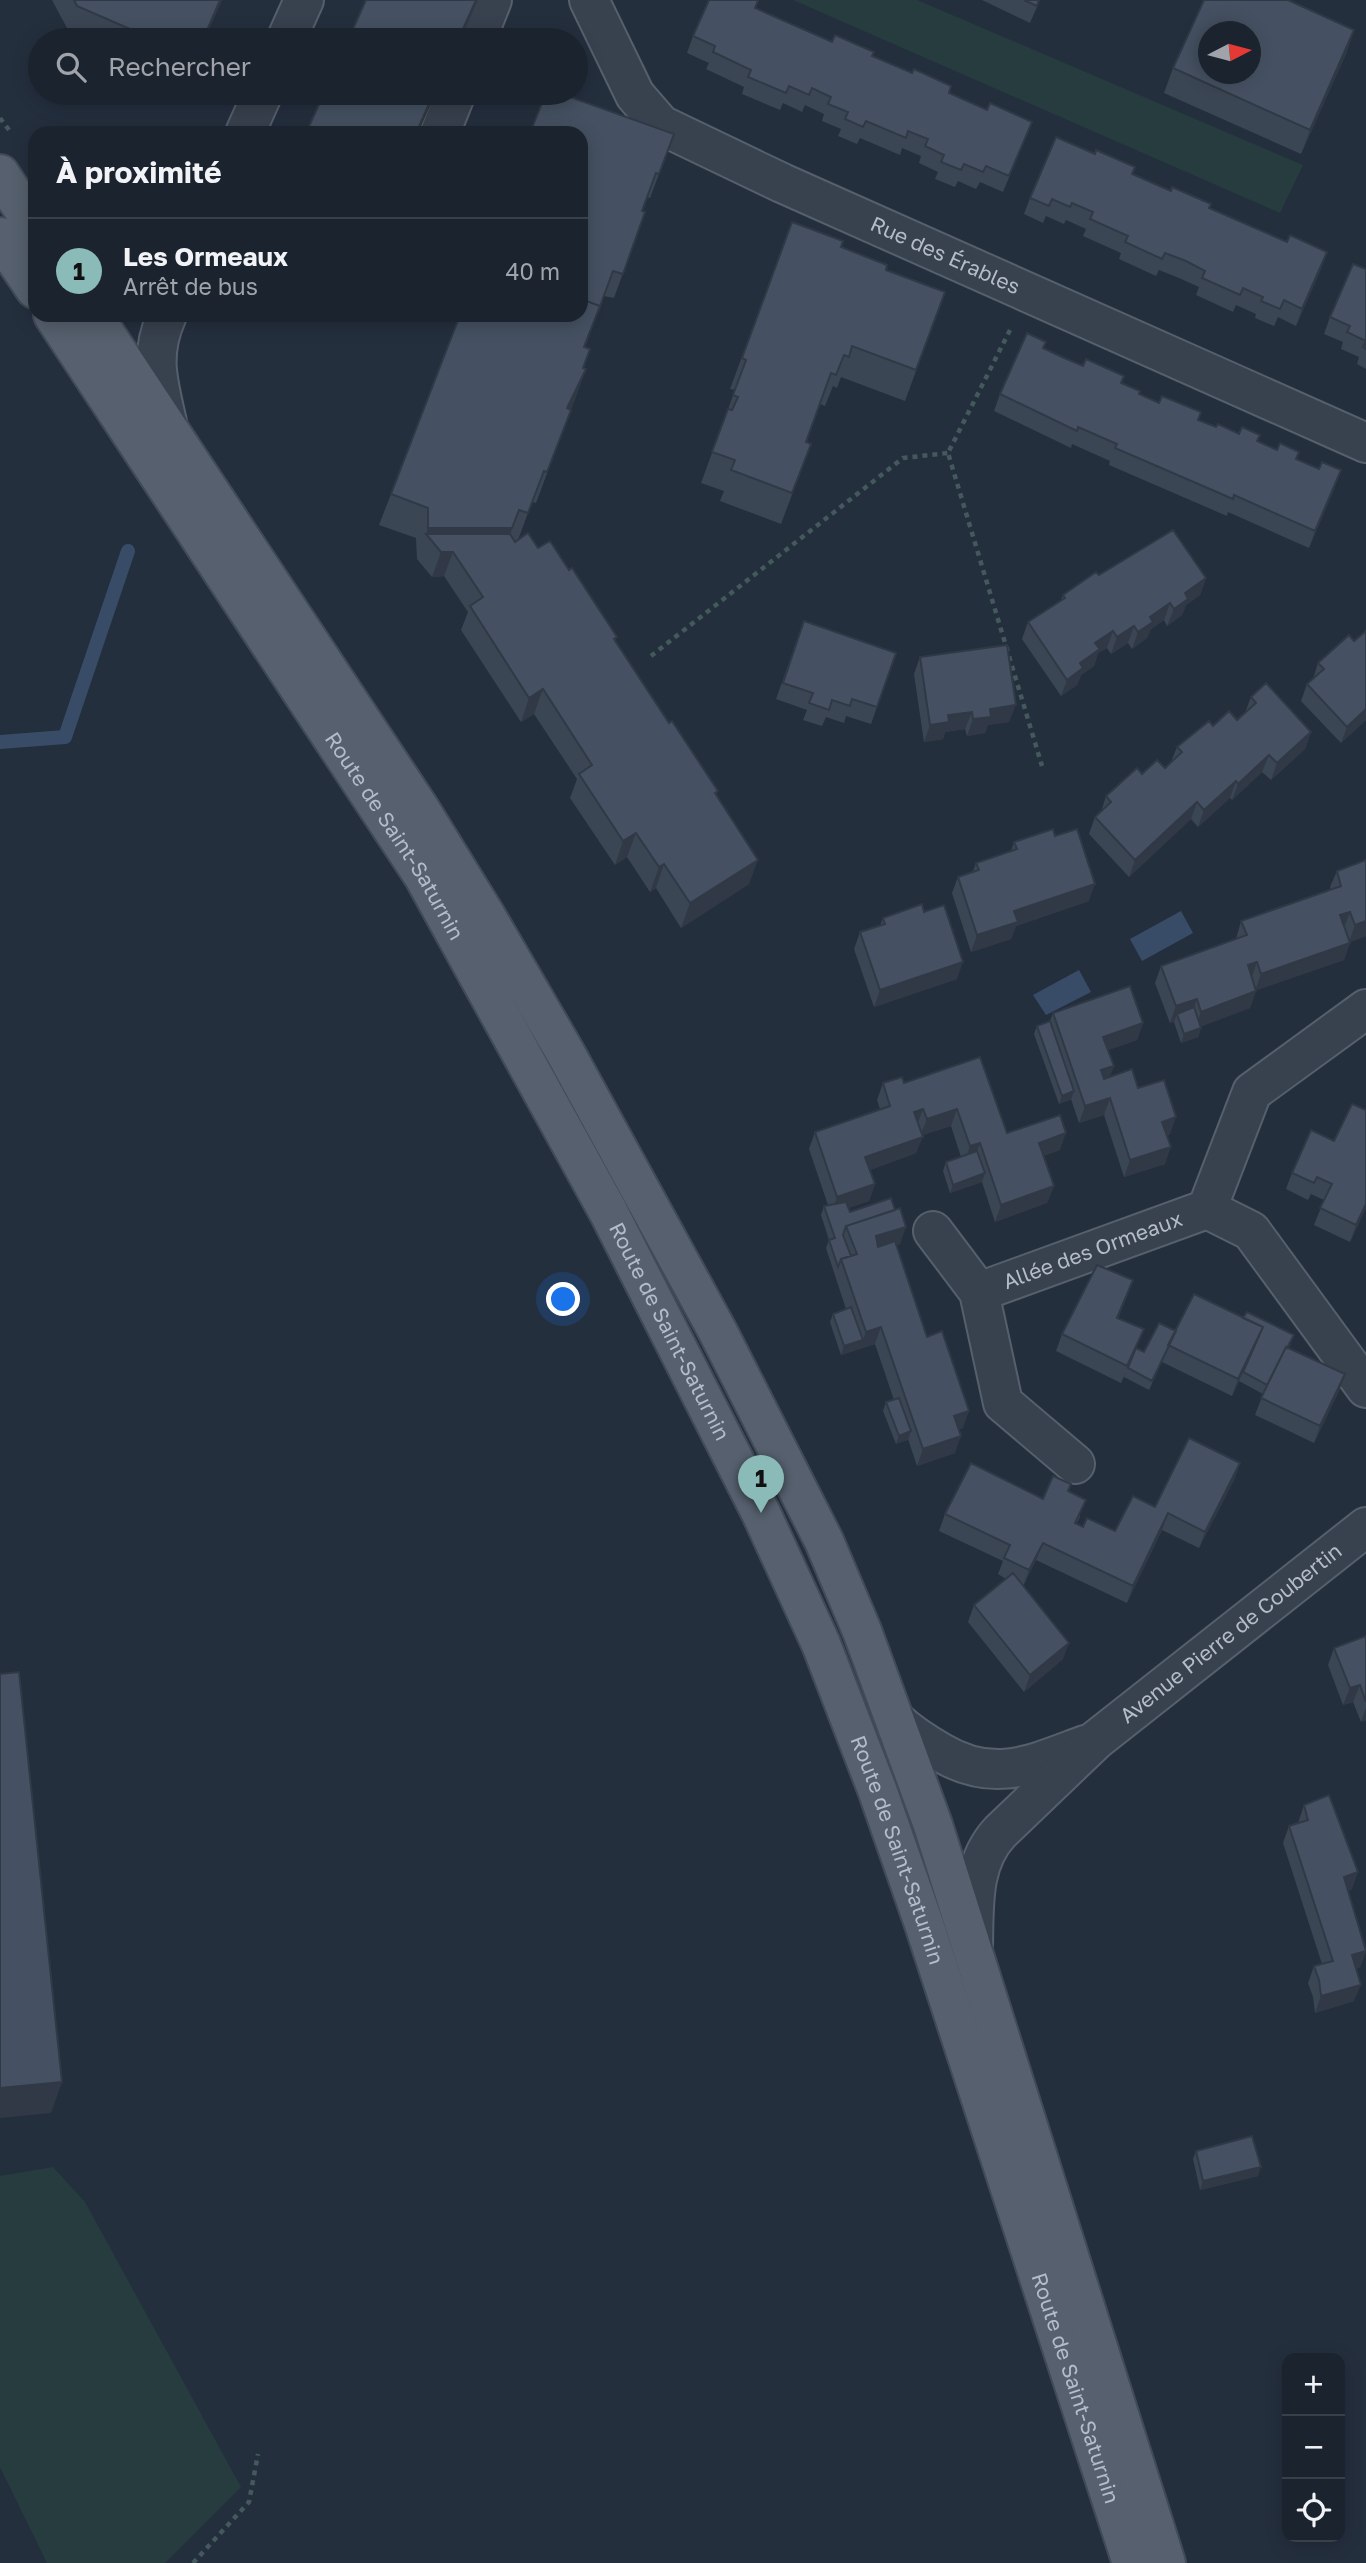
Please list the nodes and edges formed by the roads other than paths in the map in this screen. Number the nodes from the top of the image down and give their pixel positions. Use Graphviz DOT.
graph roads {
  1 [pos="304,0"];
  2 [pos="492,0"];
  3 [pos="589,0"];
  4 [pos="291,28"];
  5 [pos="481,28"];
  6 [pos="258,105"];
  7 [pos="451,105"];
  8 [pos="248,126"];
  9 [pos="443,126"];
  10 [pos="0,174"];
  11 [pos="28,216"];
  12 [pos="0,237"];
  13 [pos="28,279"];
  14 [pos="57,322"];
  15 [pos="98,322"];
  16 [pos="165,322"];
  17 [pos="168,427"];
  18 [pos="1366,443"];
  19 [pos="1366,1009"];
  20 [pos="1207,1209"];
  21 [pos="933,1231"];
  22 [pos="979,1292"];
  23 [pos="1366,1388"];
  24 [pos="1075,1464"];
  25 [pos="1366,1527"];
  26 [pos="896,1721"];
  27 [pos="1096,1740"];
  28 [pos="972,1955"];
  29 [pos="1132,2563"];
  30 [pos="1166,2563"];
  1 -- 4 [label="street"];
  2 -- 5 [label="street"];
  3 -- 18 [label="street, Rue des Érables"];
  6 -- 8 [label="street"];
  7 -- 9 [label="street"];
  10 -- 11 [label="main road"];
  12 -- 13 [label="main road"];
  14 -- 29 [label="main road, Route de Saint-Saturnin"];
  15 -- 17 [label="main road, Route de Saint-Saturnin"];
  16 -- 17 [label="street"];
  17 -- 26 [label="main road, Route de Saint-Saturnin"];
  19 -- 20 [label="street, Allée des Ormeaux"];
  20 -- 22 [label="street, Allée des Ormeaux"];
  20 -- 23 [label="street, Allée des Ormeaux"];
  21 -- 22 [label="street, Allée des Ormeaux"];
  22 -- 24 [label="street, Allée des Ormeaux"];
  25 -- 27 [label="street, Avenue Pierre de Coubertin"];
  26 -- 27 [label="street, Avenue Pierre de Coubertin"];
  26 -- 28 [label="main road, Route de Saint-Saturnin"];
  27 -- 28 [label="street, Avenue Pierre de Coubertin"];
  28 -- 30 [label="main road, Route de Saint-Saturnin"];
}
